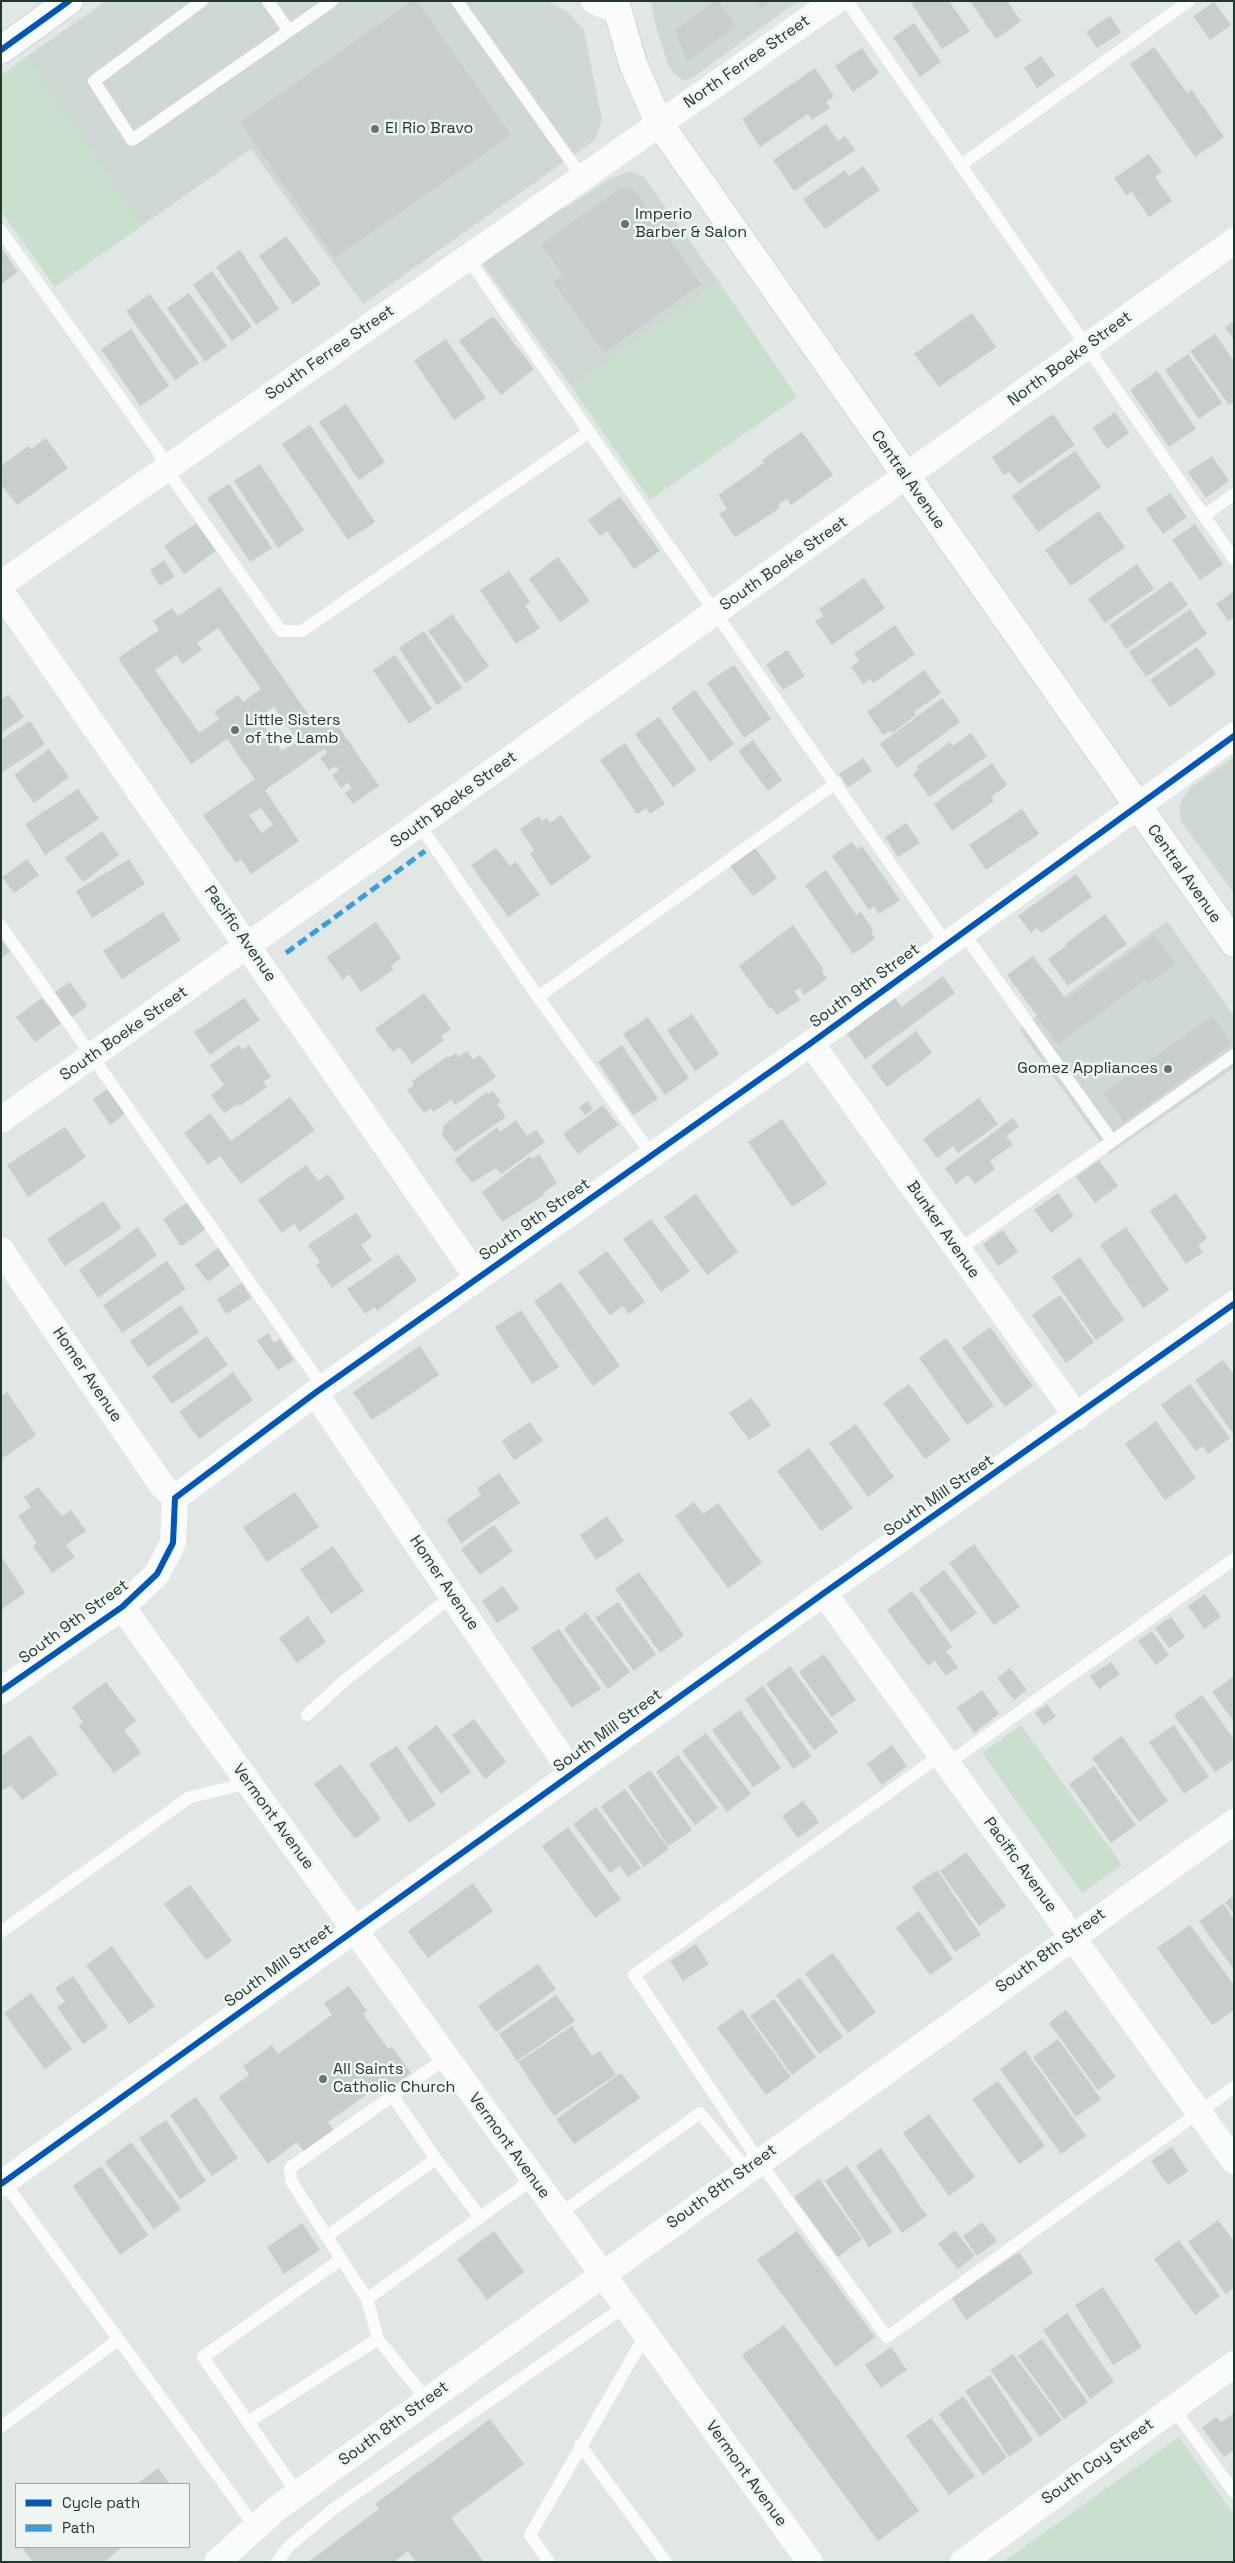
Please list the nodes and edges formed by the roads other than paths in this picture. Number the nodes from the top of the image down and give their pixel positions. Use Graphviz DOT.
graph roads {
  1 [pos="69,1"];
  2 [pos="202,1"];
  3 [pos="268,1"];
  4 [pos="332,1"];
  5 [pos="457,1"];
  6 [pos="835,1"];
  7 [pos="847,1"];
  8 [pos="1189,1"];
  9 [pos="608,4"];
  10 [pos="289,31"];
  11 [pos="1,50"];
  12 [pos="659,123"];
  13 [pos="961,165"];
  14 [pos="582,177"];
  15 [pos="1,231"];
  16 [pos="1234,241"];
  17 [pos="467,258"];
  18 [pos="1088,346"];
  19 [pos="589,432"];
  20 [pos="166,468"];
  21 [pos="906,477"];
  22 [pos="1234,494"];
  23 [pos="1204,516"];
  24 [pos="1234,559"];
  25 [pos="1,584"];
  26 [pos="1,592"];
  27 [pos="716,612"];
  28 [pos="1234,736"];
  29 [pos="836,783"];
  30 [pos="1136,805"];
  31 [pos="419,824"];
  32 [pos="1,926"];
  33 [pos="954,937"];
  34 [pos="1234,943"];
  35 [pos="248,946"];
  36 [pos="538,996"];
  37 [pos="811,1043"];
  38 [pos="1234,1055"];
  39 [pos="92,1057"];
  40 [pos="1,1120"];
  41 [pos="1112,1141"];
  42 [pos="652,1155"];
  43 [pos="1,1250"];
  44 [pos="957,1251"];
  45 [pos="477,1277"];
  46 [pos="1234,1304"];
  47 [pos="319,1390"];
  48 [pos="1077,1417"];
  49 [pos="175,1498"];
  50 [pos="1234,1559"];
  51 [pos="824,1593"];
  52 [pos="452,1596"];
  53 [pos="122,1607"];
  54 [pos="1,1691"];
  55 [pos="307,1715"];
  56 [pos="944,1759"];
  57 [pos="572,1774"];
  58 [pos="249,1783"];
  59 [pos="1234,1822"];
  60 [pos="354,1929"];
  61 [pos="1,1932"];
  62 [pos="1072,1936"];
  63 [pos="446,2058"];
  64 [pos="1234,2087"];
  65 [pos="392,2095"];
  66 [pos="1198,2112"];
  67 [pos="436,2159"];
  68 [pos="1234,2161"];
  69 [pos="753,2165"];
  70 [pos="533,2179"];
  71 [pos="3,2183"];
  72 [pos="558,2215"];
  73 [pos="480,2217"];
  74 [pos="327,2236"];
  75 [pos="340,2260"];
  76 [pos="601,2274"];
  77 [pos="367,2299"];
  78 [pos="624,2306"];
  79 [pos="645,2336"];
  80 [pos="378,2339"];
  81 [pos="118,2340"];
  82 [pos="1234,2364"];
  83 [pos="427,2400"];
  84 [pos="1173,2408"];
  85 [pos="248,2422"];
  86 [pos="1,2427"];
  87 [pos="580,2445"];
  88 [pos="1234,2492"];
  89 [pos="298,2494"];
  90 [pos="256,2528"];
  91 [pos="217,2562"];
  92 [pos="277,2562"];
  93 [pos="549,2562"];
  94 [pos="666,2562"];
  95 [pos="810,2562"];
  96 [pos="963,2562"];
  1 -- 11 [label="main road"];
  2 -- 10 [label="lane"];
  3 -- 10 [label="lane"];
  4 -- 10 [label="lane"];
  5 -- 14 [label="lane"];
  6 -- 12 [label="street, North Ferree Street"];
  7 -- 13 [label="lane"];
  8 -- 13 [label="lane"];
  9 -- 12 [label="main road, Central Avenue"];
  12 -- 14 [label="street, South Ferree Street"];
  12 -- 21 [label="main road, Central Avenue"];
  13 -- 18 [label="lane"];
  14 -- 17 [label="street, South Ferree Street"];
  15 -- 20 [label="lane"];
  16 -- 18 [label="street, North Boeke Street"];
  17 -- 19 [label="lane"];
  17 -- 20 [label="street, South Ferree Street"];
  18 -- 21 [label="street, North Boeke Street"];
  18 -- 23 [label="lane"];
  19 -- 20 [label="lane"];
  19 -- 27 [label="lane"];
  20 -- 25 [label="street, South Ferree Street"];
  21 -- 27 [label="street, South Boeke Street"];
  21 -- 30 [label="main road, Central Avenue"];
  22 -- 23 [label="lane"];
  23 -- 24 [label="lane"];
  26 -- 35 [label="street, Pacific Avenue"];
  27 -- 29 [label="lane"];
  27 -- 31 [label="street, South Boeke Street"];
  28 -- 30 [label="street, South 9th Street"];
  29 -- 33 [label="lane"];
  29 -- 36 [label="lane"];
  30 -- 33 [label="street, South 9th Street"];
  30 -- 34 [label="main road, Central Avenue"];
  31 -- 35 [label="street, South Boeke Street"];
  31 -- 36 [label="lane"];
  32 -- 39 [label="lane"];
  33 -- 37 [label="street, South 9th Street"];
  33 -- 41 [label="lane"];
  35 -- 39 [label="street, South Boeke Street"];
  35 -- 45 [label="street, Pacific Avenue"];
  36 -- 42 [label="lane"];
  37 -- 42 [label="street, South 9th Street"];
  37 -- 44 [label="street, Bunker Avenue"];
  38 -- 41 [label="lane"];
  39 -- 40 [label="street, South Boeke Street"];
  39 -- 47 [label="lane"];
  41 -- 44 [label="lane"];
  42 -- 45 [label="street, South 9th Street"];
  43 -- 49 [label="street, Homer Avenue"];
  44 -- 48 [label="street, Bunker Avenue"];
  45 -- 47 [label="street, South 9th Street"];
  46 -- 48 [label="street, South Mill Street"];
  47 -- 49 [label="street, South 9th Street"];
  47 -- 52 [label="street, Homer Avenue"];
  48 -- 51 [label="street, South Mill Street"];
  49 -- 53 [label="street, South 9th Street"];
  50 -- 56 [label="lane"];
  51 -- 56 [label="street, Pacific Avenue"];
  51 -- 57 [label="street, South Mill Street"];
  52 -- 55 [label="lane"];
  52 -- 57 [label="street, Homer Avenue"];
  53 -- 54 [label="street, South 9th Street"];
  53 -- 58 [label="street, Vermont Avenue"];
  56 -- 62 [label="street, Pacific Avenue"];
  56 -- 69 [label="lane"];
  57 -- 60 [label="street, South Mill Street"];
  58 -- 60 [label="street, Vermont Avenue"];
  58 -- 61 [label="lane"];
  59 -- 62 [label="street, South 8th Street"];
  60 -- 63 [label="street, Vermont Avenue"];
  60 -- 71 [label="street, South Mill Street"];
  62 -- 66 [label="street, Pacific Avenue"];
  62 -- 69 [label="street, South 8th Street"];
  63 -- 65 [label="lane"];
  63 -- 70 [label="street, Vermont Avenue"];
  64 -- 66 [label="lane"];
  65 -- 67 [label="lane"];
  65 -- 74 [label="lane"];
  66 -- 68 [label="street, Pacific Avenue"];
  66 -- 69 [label="lane"];
  67 -- 73 [label="lane"];
  67 -- 74 [label="lane"];
  69 -- 72 [label="lane"];
  69 -- 76 [label="street, South 8th Street"];
  70 -- 72 [label="street, Vermont Avenue"];
  70 -- 73 [label="lane"];
  71 -- 81 [label="lane"];
  72 -- 76 [label="street, Vermont Avenue"];
  73 -- 77 [label="lane"];
  74 -- 75 [label="lane"];
  75 -- 77 [label="lane"];
  75 -- 85 [label="lane"];
  76 -- 78 [label="street, Vermont Avenue"];
  76 -- 83 [label="street, South 8th Street"];
  77 -- 80 [label="lane"];
  78 -- 79 [label="street, Vermont Avenue"];
  78 -- 92 [label="lane"];
  79 -- 87 [label="lane"];
  79 -- 95 [label="street, Vermont Avenue"];
  80 -- 83 [label="lane"];
  80 -- 85 [label="lane"];
  81 -- 86 [label="lane"];
  81 -- 90 [label="lane"];
  82 -- 84 [label="street, South Coy Street"];
  83 -- 89 [label="street, South 8th Street"];
  84 -- 88 [label="lane"];
  84 -- 96 [label="street, South Coy Street"];
  85 -- 89 [label="lane"];
  87 -- 93 [label="lane"];
  87 -- 94 [label="lane"];
  89 -- 90 [label="street, South 8th Street"];
  90 -- 91 [label="street, South 8th Street"];
}
